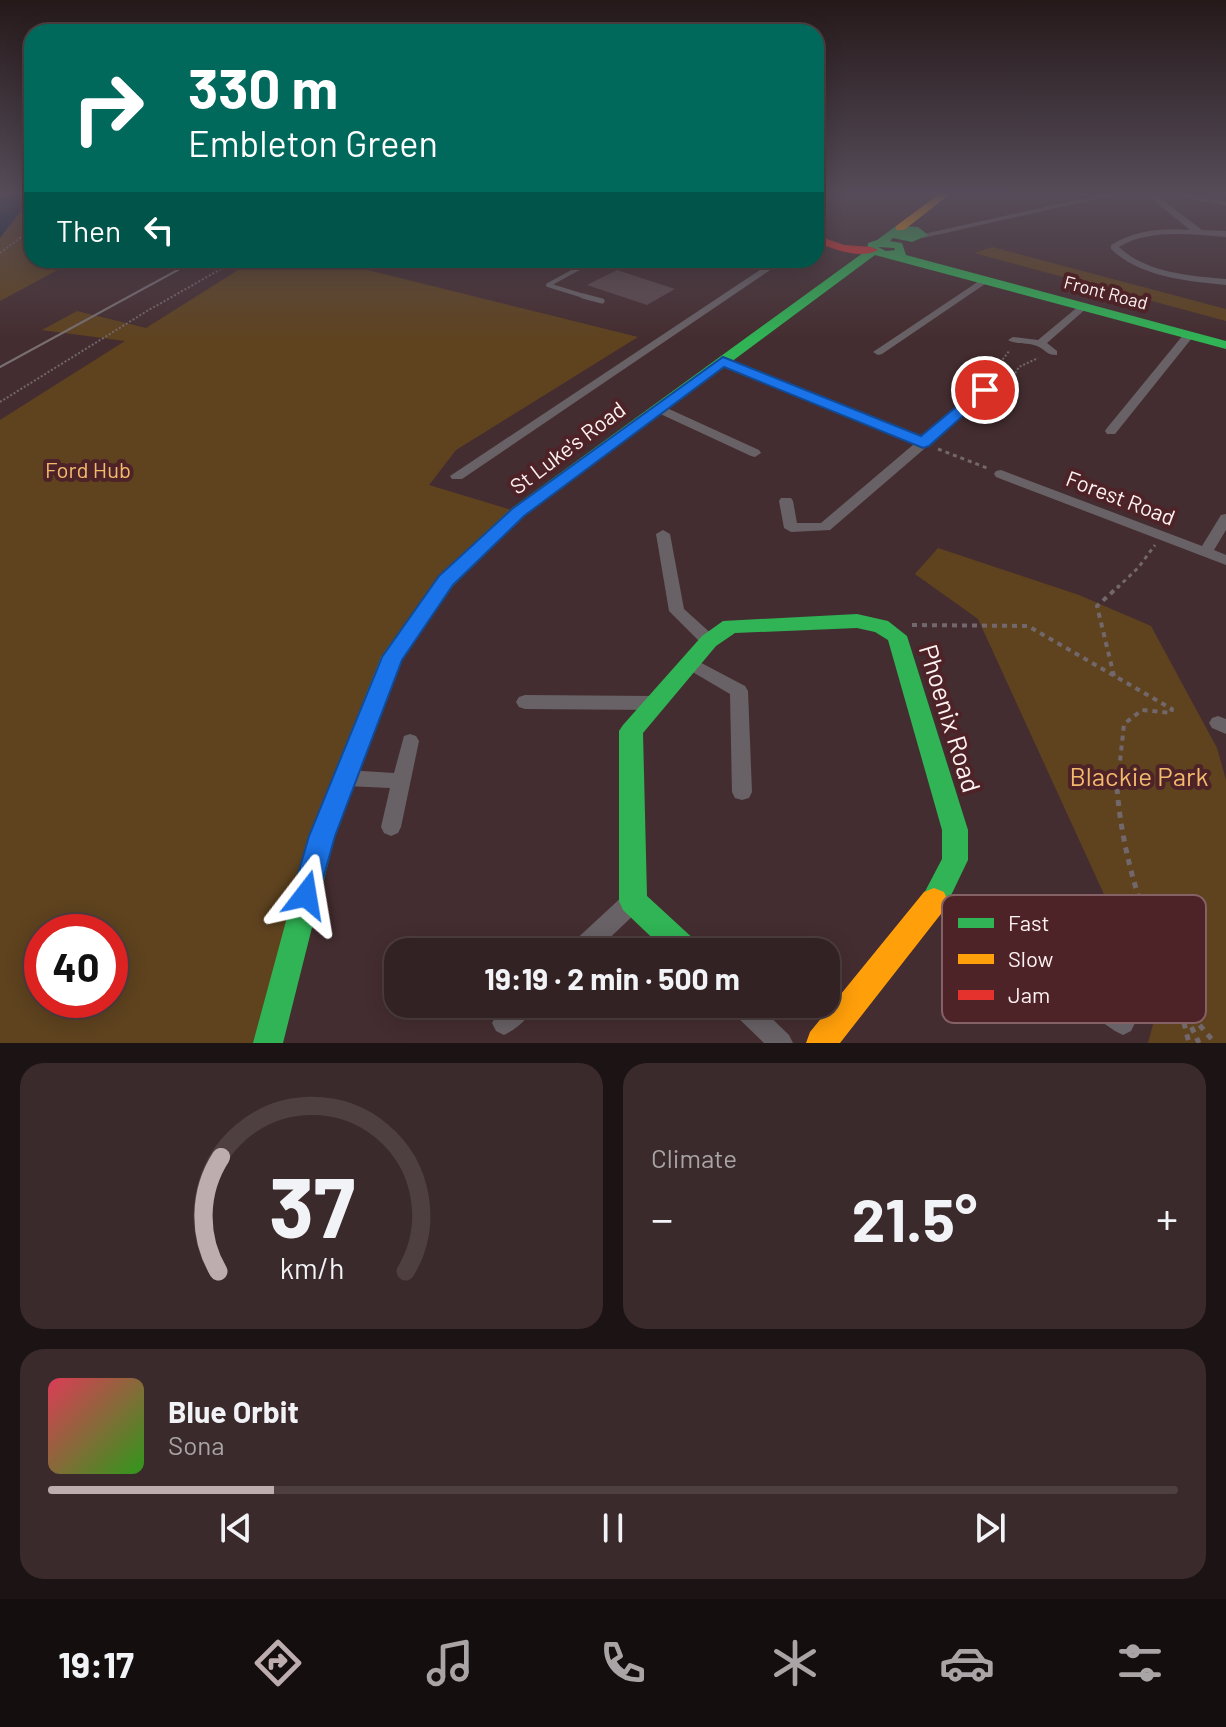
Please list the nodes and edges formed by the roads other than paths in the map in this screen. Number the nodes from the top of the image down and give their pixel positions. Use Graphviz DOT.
graph roads {
  1 [pos="829,243"];
  2 [pos="895,243"];
  3 [pos="1119,243"];
  4 [pos="578,268"];
  5 [pos="769,268"];
  6 [pos="985,280"];
  7 [pos="1226,282"];
  8 [pos="602,301"];
  9 [pos="1083,307"];
  10 [pos="1188,336"];
  11 [pos="1013,340"];
  12 [pos="1040,343"];
  13 [pos="1226,345"];
  14 [pos="878,352"];
  15 [pos="1053,353"];
  16 [pos="723,361"];
  17 [pos="968,378"];
  18 [pos="985,390"];
  19 [pos="1011,391"];
  20 [pos="658,408"];
  21 [pos="1111,431"];
  22 [pos="923,443"];
  23 [pos="755,453"];
  24 [pos="1001,474"];
  25 [pos="457,476"];
  26 [pos="786,501"];
  27 [pos="1226,518"];
  28 [pos="663,534"];
  29 [pos="1206,552"];
  30 [pos="1226,560"];
  31 [pos="709,641"];
  32 [pos="690,663"];
  33 [pos="525,702"];
  34 [pos="655,703"];
  35 [pos="410,741"];
  36 [pos="346,778"];
  37 [pos="400,781"];
  38 [pos="742,792"];
  39 [pos="391,827"];
  40 [pos="937,897"];
  41 [pos="942,900"];
  42 [pos="633,901"];
  43 [pos="594,938"];
  44 [pos="672,938"];
  45 [pos="509,1018"];
  46 [pos="755,1018"];
  47 [pos="504,1023"];
  48 [pos="268,1043"];
  49 [pos="781,1043"];
  50 [pos="821,1043"];
  1 -- 2 [label="street, Front Road"];
  2 -- 6 [label="street, Front Road"];
  2 -- 16 [label="street, St Luke's Road"];
  3 -- 7 [label="street"];
  4 -- 8 [label="lane"];
  5 -- 25 [label="street"];
  6 -- 9 [label="street, Front Road"];
  6 -- 14 [label="street"];
  9 -- 10 [label="street, Front Road"];
  9 -- 12 [label="street"];
  10 -- 13 [label="street, Front Road"];
  10 -- 21 [label="street"];
  11 -- 12 [label="street"];
  12 -- 15 [label="street"];
  16 -- 20 [label="street, St Luke's Road"];
  16 -- 22 [label="street"];
  17 -- 18 [label="street"];
  18 -- 19 [label="street"];
  18 -- 22 [label="street"];
  20 -- 23 [label="street"];
  20 -- 36 [label="street, St Luke's Road"];
  22 -- 26 [label="street"];
  24 -- 29 [label="street, Forest Road"];
  27 -- 29 [label="street"];
  28 -- 31 [label="street"];
  29 -- 30 [label="street, Forest Road"];
  31 -- 32 [label="street"];
  31 -- 40 [label="street, Phoenix Road"];
  32 -- 34 [label="street"];
  32 -- 38 [label="street"];
  33 -- 34 [label="street"];
  34 -- 42 [label="street"];
  35 -- 37 [label="street"];
  36 -- 37 [label="street"];
  36 -- 48 [label="street, St Luke's Road"];
  37 -- 39 [label="street"];
  40 -- 41 [label="street"];
  40 -- 50 [label="street, Phoenix Road"];
  42 -- 43 [label="street"];
  42 -- 44 [label="street"];
  45 -- 47 [label="street"];
  46 -- 49 [label="street"];
}
